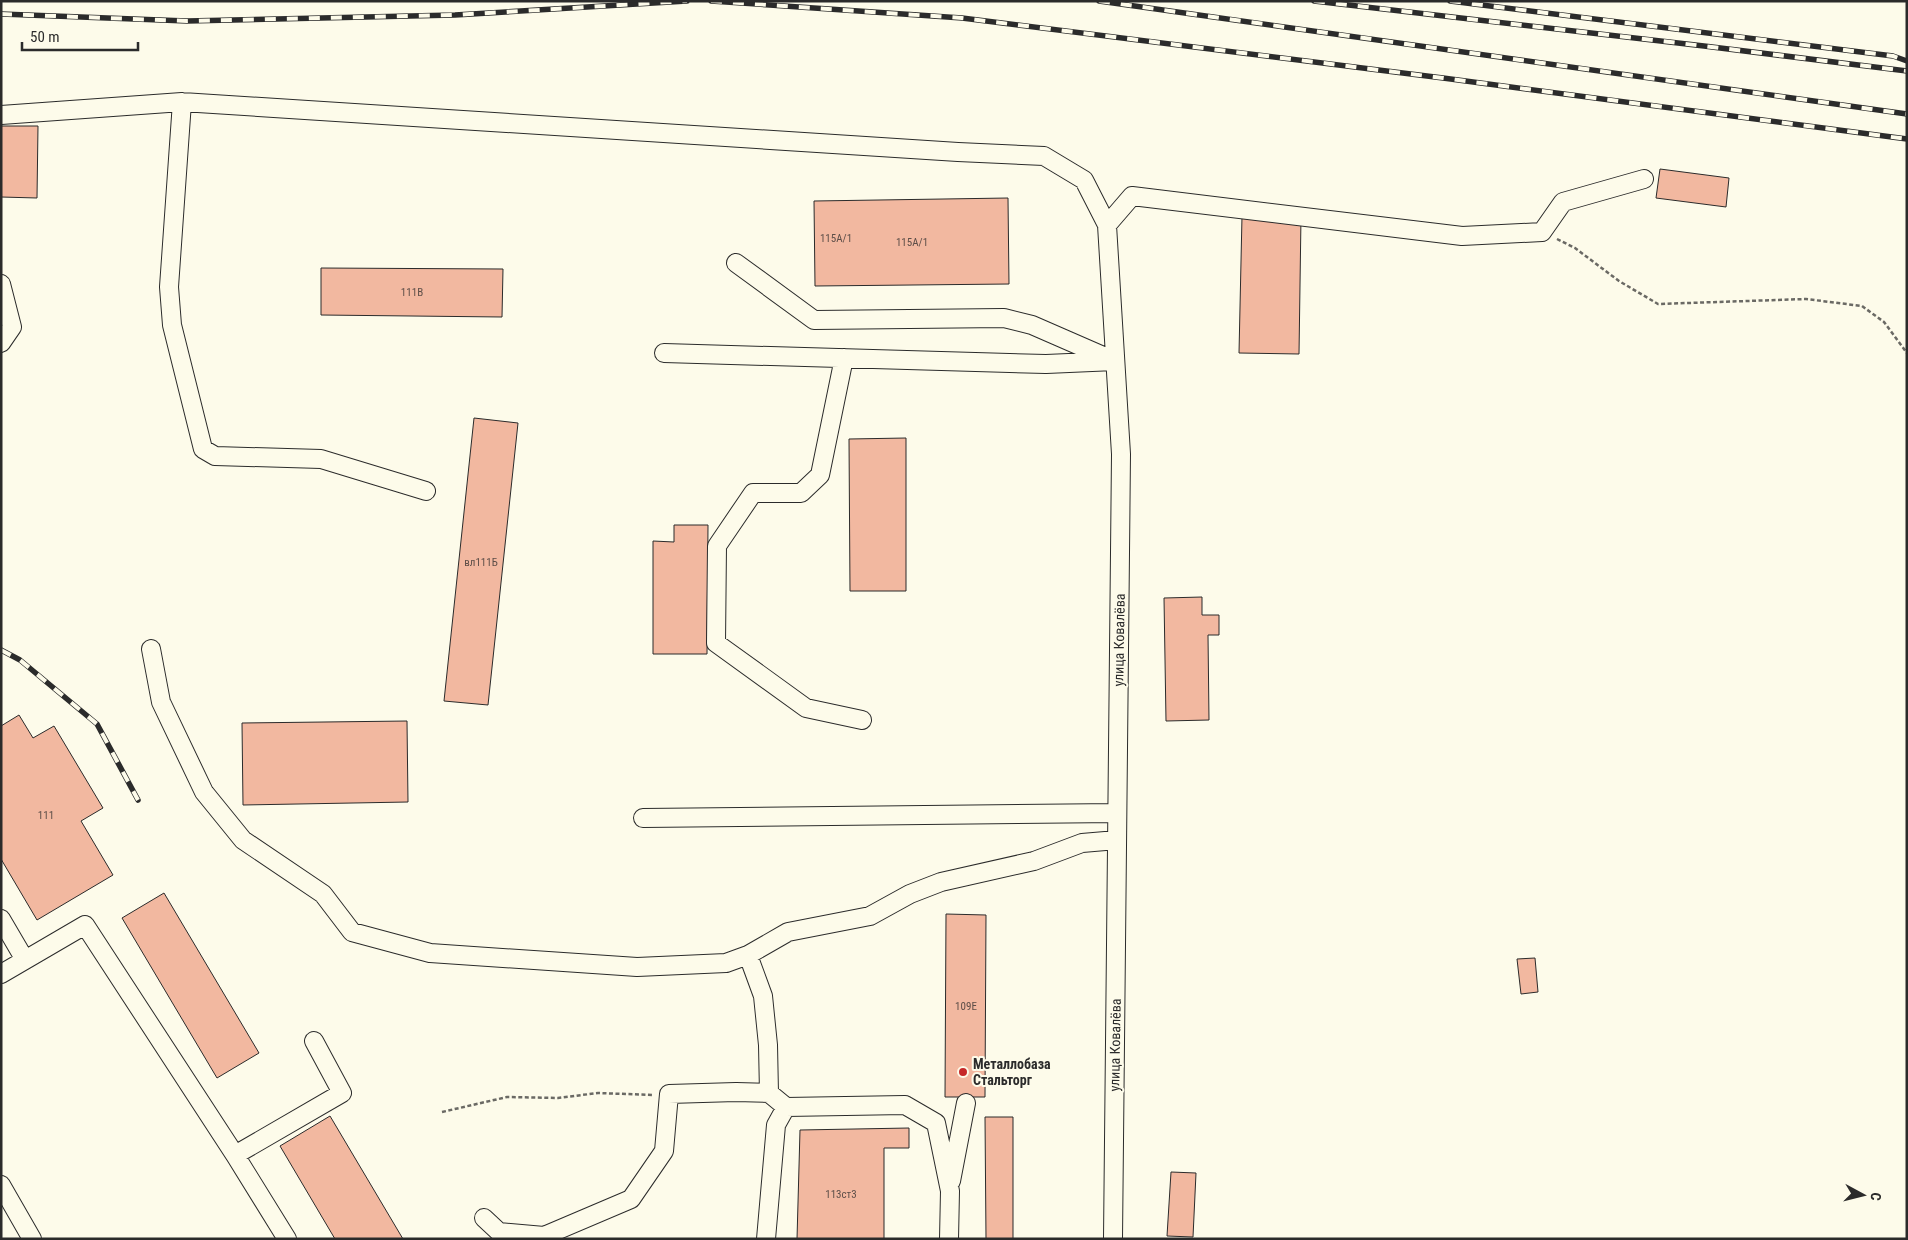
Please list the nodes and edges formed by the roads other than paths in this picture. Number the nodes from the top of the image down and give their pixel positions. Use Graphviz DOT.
graph roads {
  1 [pos="182,102"];
  2 [pos="1,115"];
  3 [pos="1644,179"];
  4 [pos="1107,225"];
  5 [pos="736,263"];
  6 [pos="1,284"];
  7 [pos="1,343"];
  8 [pos="664,353"];
  9 [pos="844,358"];
  10 [pos="1115,361"];
  11 [pos="426,491"];
  12 [pos="151,649"];
  13 [pos="862,720"];
  14 [pos="1117,813"];
  15 [pos="643,818"];
  16 [pos="1117,840"];
  17 [pos="1,919"];
  18 [pos="748,955"];
  19 [pos="25,960"];
  20 [pos="1,974"];
  21 [pos="314,1041"];
  22 [pos="769,1093"];
  23 [pos="966,1103"];
  24 [pos="786,1107"];
  25 [pos="235,1155"];
  26 [pos="1,1185"];
  27 [pos="950,1191"];
  28 [pos="484,1218"];
  29 [pos="32,1239"];
  30 [pos="287,1239"];
  31 [pos="766,1239"];
  32 [pos="949,1239"];
  33 [pos="1113,1239"];
  1 -- 2 [label="street, улица Ковалёва"];
  1 -- 4 [label="street, улица Ковалёва"];
  1 -- 11 [label="street"];
  3 -- 4 [label="street"];
  4 -- 10 [label="street, улица Ковалёва"];
  5 -- 10 [label="street"];
  6 -- 7 [label="street"];
  8 -- 9 [label="street"];
  9 -- 10 [label="street"];
  9 -- 13 [label="street"];
  10 -- 14 [label="street, улица Ковалёва"];
  12 -- 18 [label="street"];
  14 -- 15 [label="street"];
  14 -- 16 [label="street, улица Ковалёва"];
  16 -- 18 [label="street"];
  16 -- 33 [label="street, улица Ковалёва"];
  17 -- 19 [label="street"];
  18 -- 22 [label="street"];
  19 -- 20 [label="street"];
  19 -- 25 [label="street"];
  21 -- 25 [label="street"];
  22 -- 24 [label="street"];
  22 -- 28 [label="street"];
  23 -- 27 [label="street"];
  24 -- 27 [label="street"];
  24 -- 31 [label="street"];
  25 -- 30 [label="street"];
  26 -- 29 [label="street"];
  27 -- 32 [label="street"];
}
